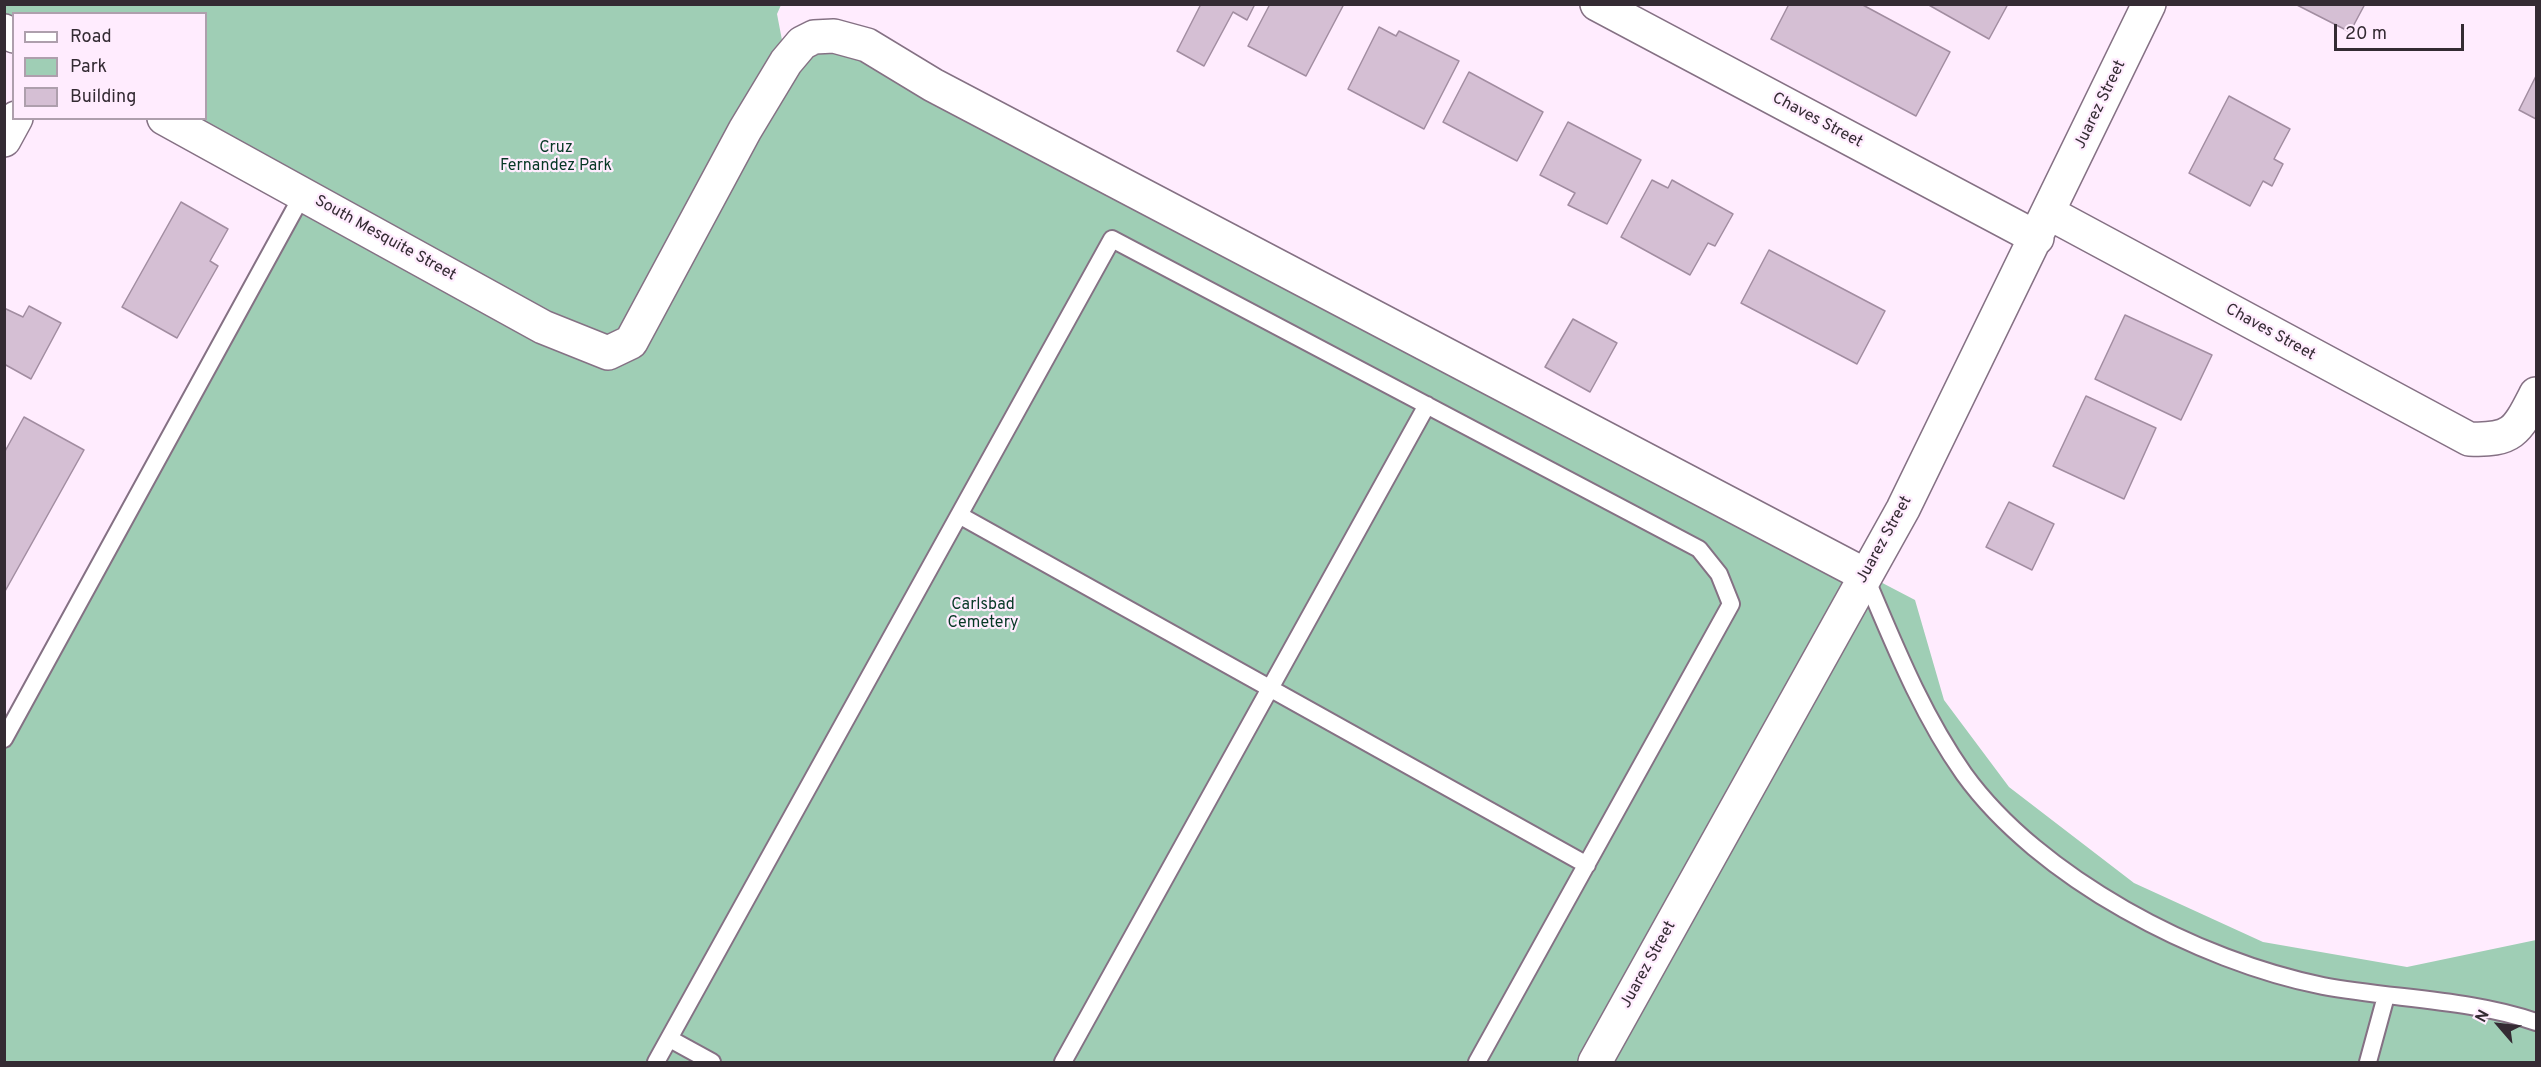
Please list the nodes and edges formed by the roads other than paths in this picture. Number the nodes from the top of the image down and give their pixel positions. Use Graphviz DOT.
graph roads {
  1 [pos="1597,4"];
  2 [pos="2149,4"];
  3 [pos="15,120"];
  4 [pos="168,120"];
  5 [pos="4,140"];
  6 [pos="303,194"];
  7 [pos="2043,226"];
  8 [pos="2536,394"];
  9 [pos="1427,405"];
  10 [pos="959,515"];
  11 [pos="1865,575"];
  12 [pos="1270,689"];
  13 [pos="4,739"];
  14 [pos="1587,865"];
  15 [pos="2386,996"];
  16 [pos="2536,1022"];
  17 [pos="670,1039"];
  18 [pos="656,1062"];
  19 [pos="712,1062"];
  20 [pos="1063,1062"];
  21 [pos="1478,1062"];
  22 [pos="1595,1062"];
  23 [pos="2367,1062"];
  1 -- 7 [label="street, Chaves Street"];
  2 -- 7 [label="street, Juarez Street"];
  3 -- 5 [label="street"];
  4 -- 6 [label="street, South Mesquite Street"];
  6 -- 11 [label="street, South Mesquite Street"];
  6 -- 13 [label="lane"];
  7 -- 8 [label="street, Chaves Street"];
  7 -- 11 [label="street, Juarez Street"];
  9 -- 10 [label="lane"];
  9 -- 12 [label="lane"];
  9 -- 14 [label="lane"];
  10 -- 12 [label="lane"];
  10 -- 17 [label="lane"];
  11 -- 15 [label="lane"];
  11 -- 22 [label="street, Juarez Street"];
  12 -- 14 [label="lane"];
  12 -- 20 [label="lane"];
  14 -- 21 [label="lane"];
  15 -- 16 [label="lane"];
  15 -- 23 [label="lane"];
  17 -- 18 [label="lane"];
  17 -- 19 [label="lane"];
}
